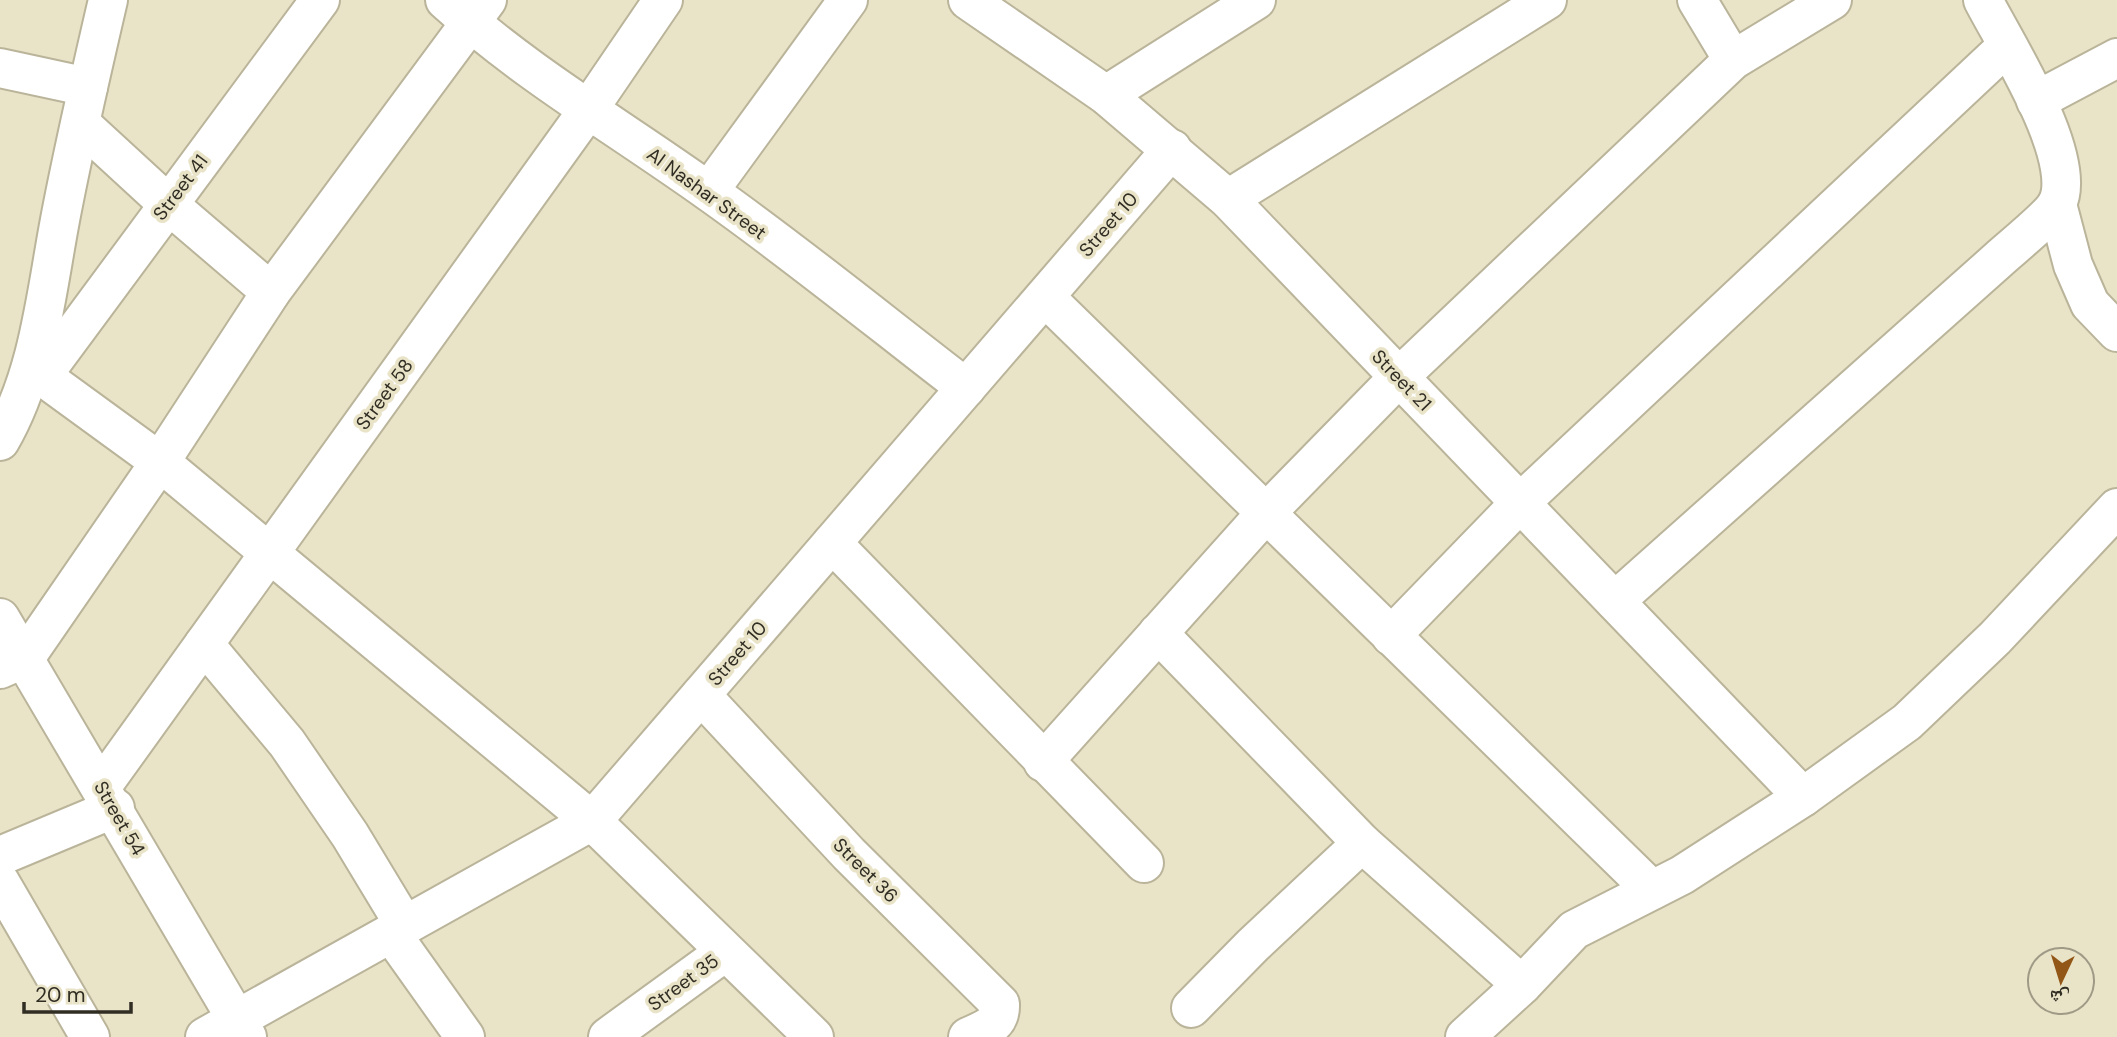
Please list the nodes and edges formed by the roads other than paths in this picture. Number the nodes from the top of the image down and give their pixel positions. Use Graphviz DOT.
graph roads {
  1 [pos="108,0"];
  2 [pos="320,0"];
  3 [pos="663,0"];
  4 [pos="848,0"];
  5 [pos="968,0"];
  6 [pos="1256,0"];
  7 [pos="1547,0"];
  8 [pos="1697,0"];
  9 [pos="1832,0"];
  10 [pos="1983,0"];
  11 [pos="468,8"];
  12 [pos="2007,46"];
  13 [pos="2117,58"];
  14 [pos="1733,60"];
  15 [pos="0,68"];
  16 [pos="1106,95"];
  17 [pos="2036,101"];
  18 [pos="84,105"];
  19 [pos="588,110"];
  20 [pos="1172,149"];
  21 [pos="709,191"];
  22 [pos="1228,199"];
  23 [pos="167,204"];
  24 [pos="2057,204"];
  25 [pos="271,292"];
  26 [pos="1045,297"];
  27 [pos="2117,332"];
  28 [pos="37,372"];
  29 [pos="1399,376"];
  30 [pos="966,388"];
  31 [pos="0,441"];
  32 [pos="160,462"];
  33 [pos="1520,503"];
  34 [pos="2117,508"];
  35 [pos="1265,514"];
  36 [pos="832,543"];
  37 [pos="269,554"];
  38 [pos="1615,601"];
  39 [pos="0,618"];
  40 [pos="1158,634"];
  41 [pos="1391,636"];
  42 [pos="204,644"];
  43 [pos="12,664"];
  44 [pos="701,695"];
  45 [pos="1043,762"];
  46 [pos="108,797"];
  47 [pos="1803,797"];
  48 [pos="592,821"];
  49 [pos="1362,843"];
  50 [pos="0,856"];
  51 [pos="1143,863"];
  52 [pos="0,882"];
  53 [pos="1652,890"];
  54 [pos="398,930"];
  55 [pos="725,952"];
  56 [pos="1522,985"];
  57 [pos="1191,1008"];
  58 [pos="230,1031"];
  59 [pos="90,1037"];
  60 [pos="465,1037"];
  61 [pos="608,1037"];
  62 [pos="814,1037"];
  63 [pos="968,1037"];
  64 [pos="1465,1037"];
  1 -- 18 [label="street"];
  2 -- 23 [label="street, Street 41"];
  3 -- 19 [label="street, Street 58"];
  4 -- 21 [label="street"];
  5 -- 16 [label="street, Street 21"];
  6 -- 16 [label="street"];
  7 -- 22 [label="street"];
  8 -- 14 [label="street"];
  9 -- 14 [label="street"];
  10 -- 12 [label="street"];
  11 -- 19 [label="street, Al Nashar Street"];
  11 -- 25 [label="street"];
  12 -- 17 [label="street"];
  12 -- 33 [label="street"];
  13 -- 17 [label="street"];
  14 -- 29 [label="street"];
  15 -- 18 [label="street"];
  16 -- 20 [label="street, Street 21"];
  17 -- 24 [label="street"];
  18 -- 23 [label="street"];
  18 -- 28 [label="street"];
  19 -- 21 [label="street, Al Nashar Street"];
  19 -- 37 [label="street, Street 58"];
  20 -- 22 [label="street, Street 21"];
  20 -- 26 [label="street, Street 10"];
  21 -- 30 [label="street, Al Nashar Street"];
  22 -- 29 [label="street, Street 21"];
  23 -- 25 [label="street"];
  23 -- 28 [label="street, Street 41"];
  24 -- 27 [label="street"];
  24 -- 38 [label="street"];
  25 -- 32 [label="street"];
  26 -- 30 [label="street, Street 10"];
  26 -- 35 [label="street"];
  28 -- 31 [label="street"];
  28 -- 32 [label="street"];
  29 -- 33 [label="street, Street 21"];
  29 -- 35 [label="street"];
  30 -- 36 [label="street, Street 10"];
  32 -- 37 [label="street"];
  32 -- 43 [label="street"];
  33 -- 38 [label="street, Street 21"];
  33 -- 41 [label="street"];
  34 -- 47 [label="street"];
  35 -- 40 [label="street"];
  35 -- 41 [label="street"];
  36 -- 44 [label="street, Street 10"];
  36 -- 45 [label="street"];
  37 -- 42 [label="street, Street 58"];
  37 -- 48 [label="street"];
  38 -- 47 [label="street, Street 21"];
  39 -- 43 [label="street, Street 54"];
  40 -- 45 [label="street"];
  40 -- 49 [label="street"];
  41 -- 53 [label="street"];
  42 -- 46 [label="street, Street 58"];
  42 -- 54 [label="street"];
  43 -- 46 [label="street, Street 54"];
  44 -- 48 [label="street, Street 10"];
  44 -- 63 [label="street, Street 36"];
  45 -- 51 [label="street"];
  46 -- 50 [label="street"];
  46 -- 58 [label="street, Street 54"];
  47 -- 53 [label="street"];
  48 -- 54 [label="street, Street 10"];
  48 -- 55 [label="street"];
  49 -- 56 [label="street"];
  49 -- 57 [label="street"];
  52 -- 59 [label="street"];
  53 -- 56 [label="street"];
  54 -- 58 [label="street, Street 10"];
  54 -- 60 [label="street"];
  55 -- 61 [label="street, Street 35"];
  55 -- 62 [label="street"];
  56 -- 64 [label="street"];
}
